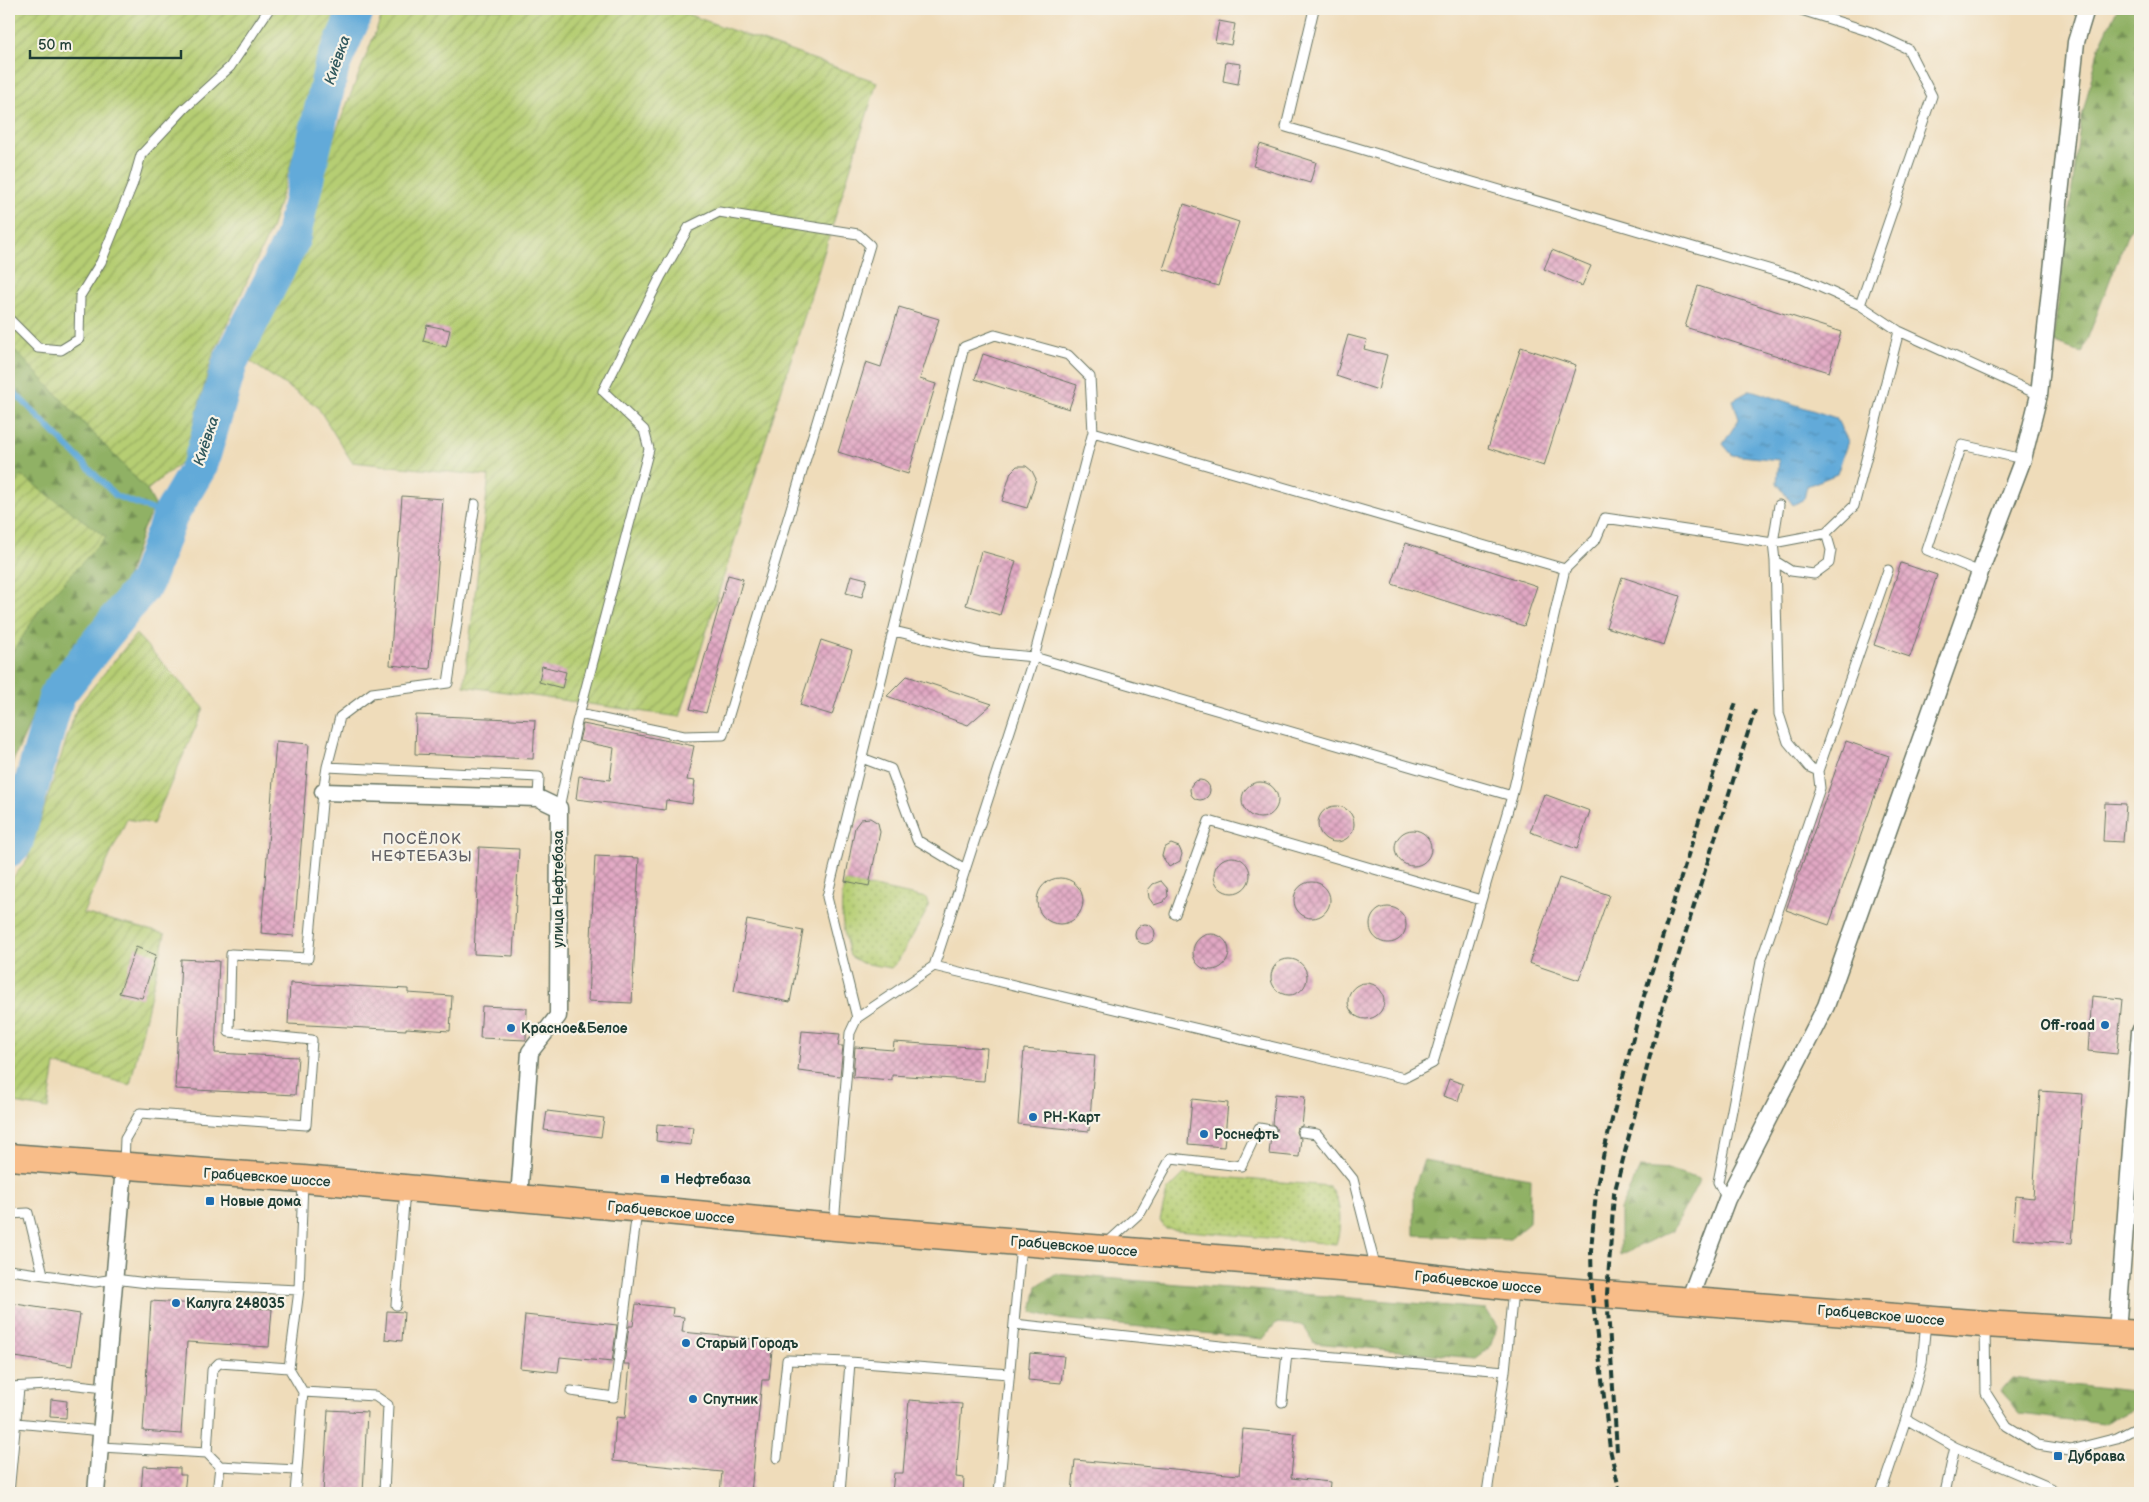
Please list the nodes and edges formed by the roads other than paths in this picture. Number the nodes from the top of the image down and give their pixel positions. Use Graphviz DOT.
graph roads {
  1 [pos="269,9"];
  2 [pos="1314,9"];
  3 [pos="1798,9"];
  4 [pos="2086,9"];
  5 [pos="1860,305"];
  6 [pos="9,320"];
  7 [pos="1899,331"];
  8 [pos="2039,395"];
  9 [pos="1093,432"];
  10 [pos="2022,459"];
  11 [pos="475,504"];
  12 [pos="1779,505"];
  13 [pos="1826,533"];
  14 [pos="1773,543"];
  15 [pos="1775,560"];
  16 [pos="1565,569"];
  17 [pos="1888,570"];
  18 [pos="1980,572"];
  19 [pos="894,631"];
  20 [pos="1034,657"];
  21 [pos="578,714"];
  22 [pos="862,758"];
  23 [pos="327,767"];
  24 [pos="1818,771"];
  25 [pos="323,792"];
  26 [pos="1512,796"];
  27 [pos="538,798"];
  28 [pos="559,808"];
  29 [pos="965,869"];
  30 [pos="1481,900"];
  31 [pos="1175,914"];
  32 [pos="934,966"];
  33 [pos="857,1018"];
  34 [pos="2140,1031"];
  35 [pos="1271,1130"];
  36 [pos="1302,1132"];
  37 [pos="9,1157"];
  38 [pos="124,1167"];
  39 [pos="303,1179"];
  40 [pos="405,1188"];
  41 [pos="519,1197"];
  42 [pos="1726,1199"];
  43 [pos="638,1208"];
  44 [pos="9,1214"];
  45 [pos="834,1226"];
  46 [pos="1021,1242"];
  47 [pos="1101,1249"];
  48 [pos="9,1270"];
  49 [pos="1376,1271"];
  50 [pos="43,1274"];
  51 [pos="114,1279"];
  52 [pos="1513,1287"];
  53 [pos="299,1290"];
  54 [pos="1689,1300"];
  55 [pos="396,1305"];
  56 [pos="1926,1319"];
  57 [pos="1014,1324"];
  58 [pos="1985,1324"];
  59 [pos="2128,1333"];
  60 [pos="1287,1353"];
  61 [pos="850,1362"];
  62 [pos="290,1368"];
  63 [pos="1506,1371"];
  64 [pos="1009,1374"];
  65 [pos="9,1387"];
  66 [pos="19,1388"];
  67 [pos="105,1388"];
  68 [pos="570,1391"];
  69 [pos="303,1392"];
  70 [pos="1282,1402"];
  71 [pos="1906,1420"];
  72 [pos="16,1423"];
  73 [pos="2140,1426"];
  74 [pos="101,1439"];
  75 [pos="1955,1447"];
  76 [pos="207,1453"];
  77 [pos="777,1458"];
  78 [pos="220,1466"];
  79 [pos="297,1470"];
  80 [pos="9,1493"];
  81 [pos="96,1493"];
  82 [pos="217,1493"];
  83 [pos="295,1493"];
  84 [pos="384,1493"];
  85 [pos="840,1493"];
  86 [pos="999,1493"];
  87 [pos="1487,1493"];
  88 [pos="1881,1493"];
  89 [pos="1945,1493"];
  90 [pos="2050,1493"];
  1 -- 6 [label="lane"];
  2 -- 5 [label="lane"];
  3 -- 5 [label="lane"];
  4 -- 8 [label="street"];
  5 -- 7 [label="lane"];
  7 -- 8 [label="lane"];
  7 -- 13 [label="lane"];
  8 -- 10 [label="street"];
  9 -- 16 [label="lane"];
  9 -- 19 [label="lane"];
  9 -- 20 [label="lane"];
  10 -- 18 [label="street"];
  10 -- 18 [label="lane"];
  11 -- 23 [label="lane"];
  12 -- 14 [label="lane"];
  13 -- 14 [label="lane"];
  13 -- 15 [label="lane"];
  14 -- 15 [label="lane"];
  14 -- 16 [label="lane"];
  15 -- 24 [label="lane"];
  16 -- 26 [label="lane"];
  17 -- 24 [label="lane"];
  18 -- 42 [label="street"];
  19 -- 20 [label="lane"];
  19 -- 22 [label="lane"];
  20 -- 26 [label="lane"];
  20 -- 29 [label="lane"];
  21 -- 21 [label="lane"];
  21 -- 28 [label="lane"];
  22 -- 29 [label="lane"];
  22 -- 33 [label="lane"];
  23 -- 25 [label="lane"];
  23 -- 27 [label="lane"];
  24 -- 42 [label="lane"];
  25 -- 27 [label="street"];
  25 -- 38 [label="lane"];
  26 -- 30 [label="lane"];
  27 -- 28 [label="street"];
  28 -- 41 [label="street, улица Нефтебаза"];
  29 -- 32 [label="lane"];
  30 -- 31 [label="lane"];
  30 -- 32 [label="lane"];
  32 -- 33 [label="lane"];
  33 -- 45 [label="lane"];
  34 -- 59 [label="street"];
  35 -- 47 [label="lane"];
  36 -- 49 [label="lane"];
  37 -- 38 [label="main road, Грабцевское шоссе"];
  38 -- 39 [label="main road, Грабцевское шоссе"];
  38 -- 51 [label="street"];
  39 -- 40 [label="main road, Грабцевское шоссе"];
  39 -- 53 [label="lane"];
  40 -- 41 [label="main road, Грабцевское шоссе"];
  40 -- 55 [label="lane"];
  41 -- 43 [label="main road, Грабцевское шоссе"];
  42 -- 54 [label="street"];
  43 -- 45 [label="main road, Грабцевское шоссе"];
  43 -- 68 [label="lane"];
  44 -- 50 [label="lane"];
  45 -- 46 [label="main road, Грабцевское шоссе"];
  46 -- 47 [label="main road, Грабцевское шоссе"];
  46 -- 57 [label="lane"];
  47 -- 49 [label="main road, Грабцевское шоссе"];
  48 -- 50 [label="lane"];
  49 -- 52 [label="main road, Грабцевское шоссе"];
  50 -- 51 [label="lane"];
  51 -- 53 [label="lane"];
  51 -- 67 [label="street"];
  52 -- 54 [label="main road, Грабцевское шоссе"];
  52 -- 63 [label="lane"];
  53 -- 62 [label="lane"];
  54 -- 56 [label="main road, Грабцевское шоссе"];
  56 -- 58 [label="main road, Грабцевское шоссе"];
  56 -- 71 [label="lane"];
  57 -- 60 [label="lane"];
  57 -- 64 [label="lane"];
  58 -- 59 [label="main road, Грабцевское шоссе"];
  58 -- 73 [label="lane"];
  60 -- 63 [label="lane"];
  60 -- 70 [label="lane"];
  61 -- 64 [label="lane"];
  61 -- 77 [label="lane"];
  61 -- 85 [label="lane"];
  62 -- 69 [label="lane"];
  62 -- 76 [label="lane"];
  63 -- 87 [label="lane"];
  64 -- 86 [label="lane"];
  65 -- 66 [label="lane"];
  66 -- 67 [label="lane"];
  66 -- 72 [label="lane"];
  67 -- 74 [label="street"];
  69 -- 79 [label="lane"];
  69 -- 84 [label="lane"];
  71 -- 75 [label="lane"];
  71 -- 88 [label="lane"];
  72 -- 74 [label="lane"];
  72 -- 80 [label="lane"];
  74 -- 76 [label="lane"];
  74 -- 81 [label="street"];
  75 -- 89 [label="lane"];
  75 -- 90 [label="lane"];
  76 -- 78 [label="lane"];
  78 -- 79 [label="lane"];
  78 -- 82 [label="lane"];
  79 -- 83 [label="lane"];
}
